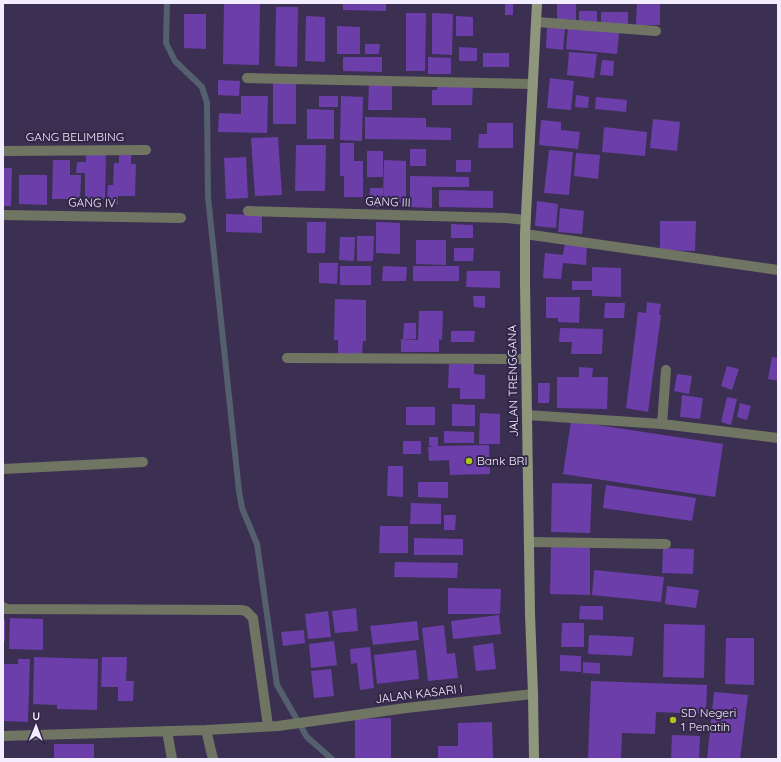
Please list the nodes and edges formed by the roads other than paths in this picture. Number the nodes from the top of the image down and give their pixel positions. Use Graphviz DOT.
graph roads {
  1 [pos="537,3"];
  2 [pos="537,22"];
  3 [pos="656,31"];
  4 [pos="247,78"];
  5 [pos="533,84"];
  6 [pos="146,150"];
  7 [pos="3,151"];
  8 [pos="248,211"];
  9 [pos="3,215"];
  10 [pos="181,218"];
  11 [pos="526,220"];
  12 [pos="525,234"];
  13 [pos="778,270"];
  14 [pos="287,358"];
  15 [pos="526,360"];
  16 [pos="666,370"];
  17 [pos="527,415"];
  18 [pos="662,424"];
  19 [pos="778,438"];
  20 [pos="143,462"];
  21 [pos="3,469"];
  22 [pos="530,542"];
  23 [pos="666,544"];
  24 [pos="3,607"];
  25 [pos="533,694"];
  26 [pos="273,726"];
  27 [pos="206,730"];
  28 [pos="167,731"];
  29 [pos="3,736"];
  30 [pos="172,759"];
  31 [pos="213,759"];
  32 [pos="534,759"];
  1 -- 2 [label="main road, JALAN TRENGGANA"];
  2 -- 3 [label="street"];
  2 -- 5 [label="main road, JALAN TRENGGANA"];
  4 -- 5 [label="street"];
  5 -- 11 [label="main road, JALAN TRENGGANA"];
  6 -- 7 [label="street, GANG BELIMBING"];
  8 -- 11 [label="street, GANG III"];
  9 -- 10 [label="street, GANG IV"];
  11 -- 12 [label="main road, JALAN TRENGGANA"];
  12 -- 13 [label="street"];
  12 -- 15 [label="main road, JALAN TRENGGANA"];
  14 -- 15 [label="street"];
  15 -- 17 [label="main road, JALAN TRENGGANA"];
  16 -- 18 [label="street"];
  17 -- 18 [label="street"];
  17 -- 22 [label="main road, JALAN TRENGGANA"];
  18 -- 19 [label="street"];
  20 -- 21 [label="street"];
  22 -- 23 [label="street"];
  22 -- 25 [label="main road, JALAN TRENGGANA"];
  24 -- 26 [label="street"];
  25 -- 26 [label="street, JALAN KASARI I"];
  25 -- 32 [label="main road, JALAN TRENGGANA"];
  26 -- 27 [label="street, JALAN KASARI I"];
  27 -- 28 [label="street, JALAN KASARI I"];
  27 -- 31 [label="street"];
  28 -- 29 [label="street, JALAN KASARI I"];
  28 -- 30 [label="street"];
}
